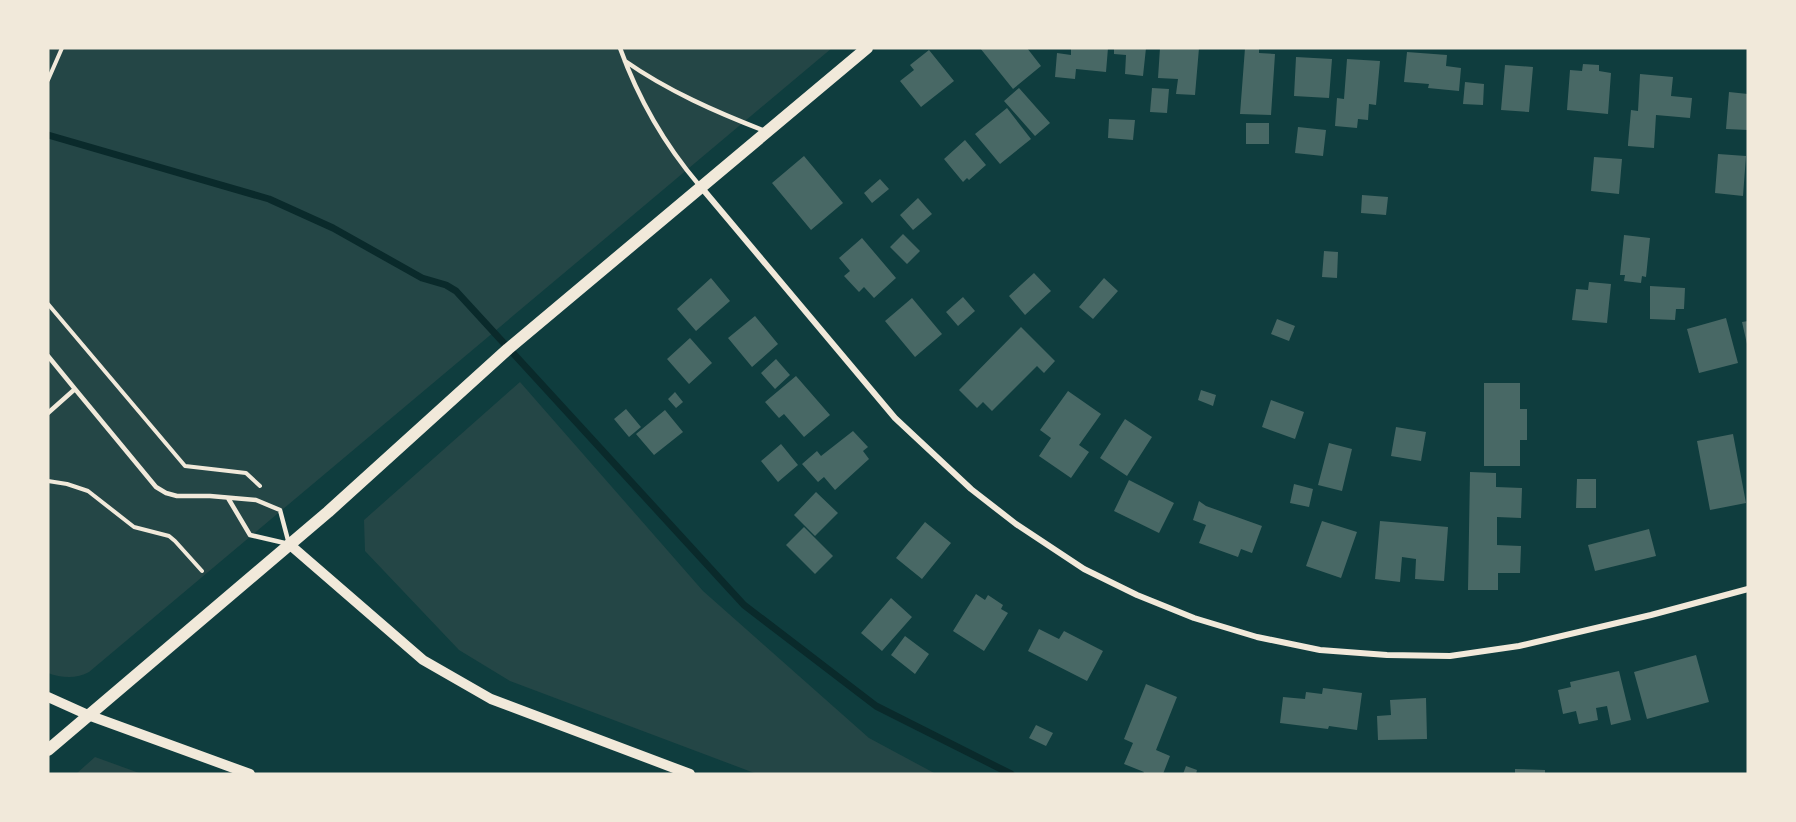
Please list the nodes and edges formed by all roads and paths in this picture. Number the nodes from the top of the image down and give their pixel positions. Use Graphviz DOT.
graph roads {
  1 [pos="620,48"];
  2 [pos="867,48"];
  3 [pos="61,49"];
  4 [pos="625,61"];
  5 [pos="48,80"];
  6 [pos="767,132"];
  7 [pos="701,187"];
  8 [pos="48,304"];
  9 [pos="48,356"];
  10 [pos="75,389"];
  11 [pos="48,413"];
  12 [pos="48,481"];
  13 [pos="266,491"];
  14 [pos="228,498"];
  15 [pos="289,544"];
  16 [pos="202,571"];
  17 [pos="1748,589"];
  18 [pos="48,697"];
  19 [pos="88,716"];
  20 [pos="48,750"];
  21 [pos="250,774"];
  22 [pos="690,774"];
  1 -- 4 [label="lane"];
  2 -- 6 [label="main road"];
  3 -- 5 [label="path"];
  4 -- 6 [label="lane"];
  4 -- 7 [label="lane"];
  6 -- 7 [label="main road"];
  7 -- 15 [label="main road"];
  7 -- 17 [label="street"];
  8 -- 13 [label="path"];
  9 -- 10 [label="lane"];
  10 -- 11 [label="lane"];
  10 -- 14 [label="lane"];
  12 -- 16 [label="path"];
  14 -- 15 [label="lane"];
  14 -- 15 [label="lane"];
  15 -- 19 [label="main road"];
  15 -- 22 [label="street"];
  18 -- 19 [label="street"];
  19 -- 20 [label="main road"];
  19 -- 21 [label="street"];
}
